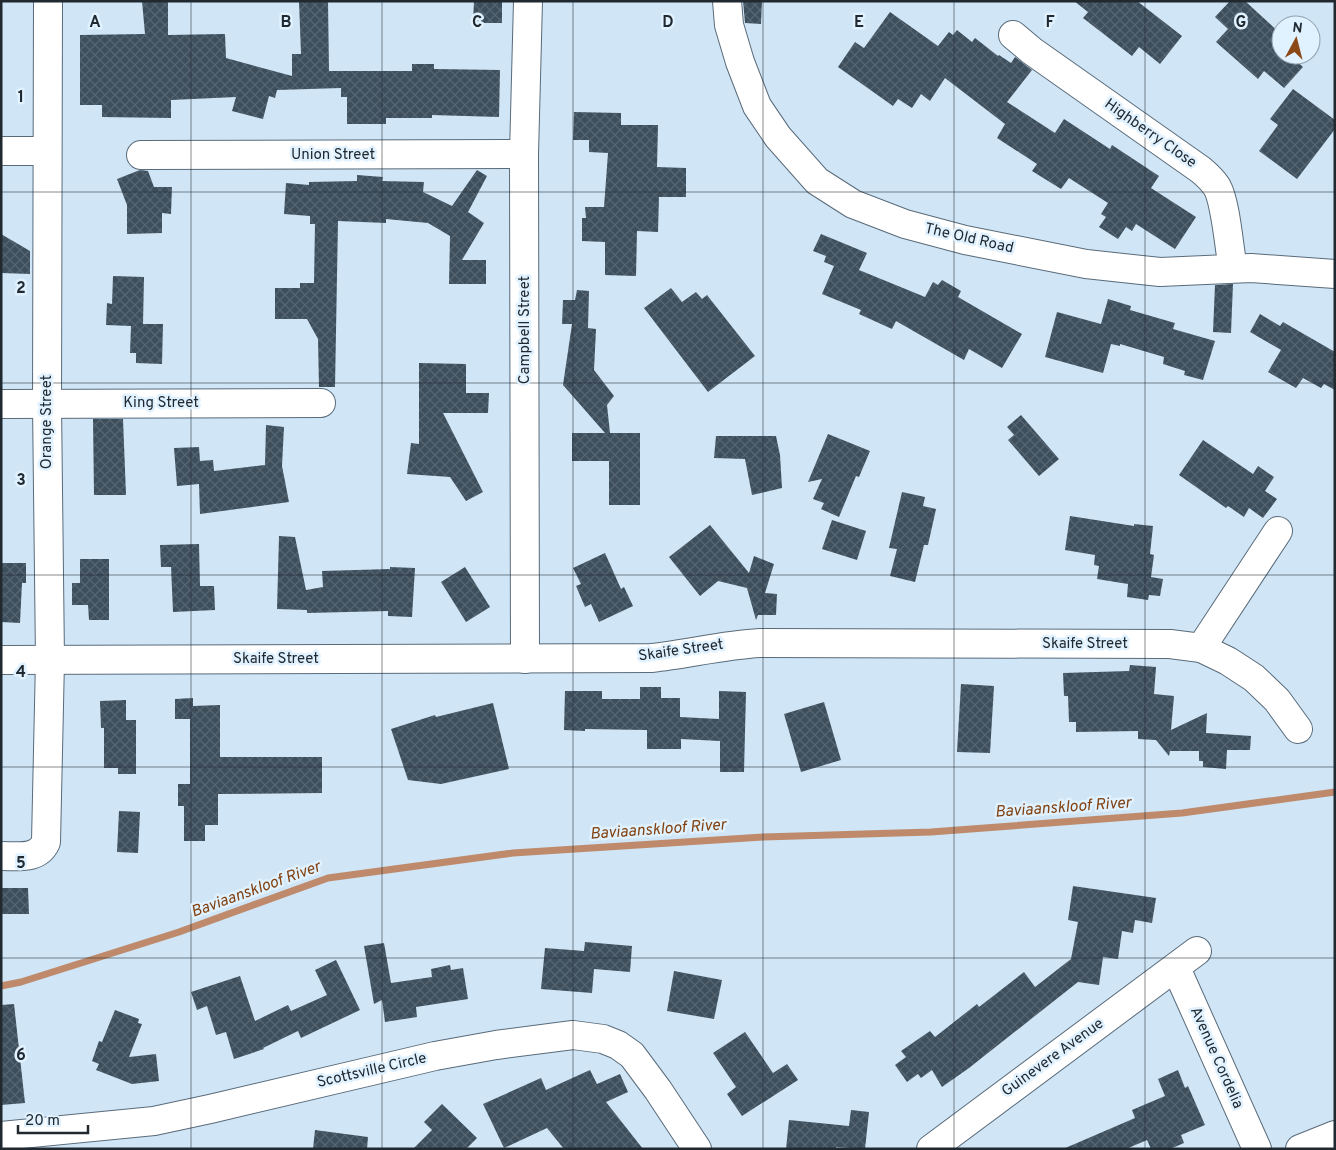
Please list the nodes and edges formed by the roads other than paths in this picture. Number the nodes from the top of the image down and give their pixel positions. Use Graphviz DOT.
graph roads {
  1 [pos="48,1"];
  2 [pos="528,1"];
  3 [pos="727,1"];
  4 [pos="1013,34"];
  5 [pos="1,151"];
  6 [pos="47,151"];
  7 [pos="524,154"];
  8 [pos="141,155"];
  9 [pos="1233,268"];
  10 [pos="1335,274"];
  11 [pos="321,403"];
  12 [pos="1,404"];
  13 [pos="47,404"];
  14 [pos="1278,531"];
  15 [pos="1201,648"];
  16 [pos="525,659"];
  17 [pos="1,660"];
  18 [pos="50,660"];
  19 [pos="1298,729"];
  20 [pos="1,856"];
  21 [pos="1197,951"];
  22 [pos="1176,968"];
  23 [pos="1335,1135"];
  24 [pos="1,1136"];
  25 [pos="694,1148"];
  26 [pos="931,1149"];
  27 [pos="1257,1149"];
  28 [pos="1300,1149"];
  1 -- 6 [label="street, Orange Street"];
  2 -- 7 [label="street, Campbell Street"];
  3 -- 9 [label="street, The Old Road"];
  4 -- 9 [label="street, Highberry Close"];
  5 -- 6 [label="street"];
  6 -- 13 [label="street, Orange Street"];
  7 -- 8 [label="street, Union Street"];
  7 -- 16 [label="street, Campbell Street"];
  9 -- 10 [label="street, The Old Road"];
  11 -- 13 [label="street, King Street"];
  12 -- 13 [label="street, King Street"];
  13 -- 18 [label="street, Orange Street"];
  14 -- 15 [label="street"];
  15 -- 16 [label="street, Skaife Street"];
  15 -- 19 [label="street, Skaife Street"];
  16 -- 18 [label="street, Skaife Street"];
  17 -- 18 [label="street, Skaife Street"];
  18 -- 20 [label="street, Orange Street"];
  21 -- 22 [label="street, Guinevere Avenue"];
  22 -- 26 [label="street, Guinevere Avenue"];
  22 -- 27 [label="street, Avenue Cordelia"];
  23 -- 28 [label="street"];
  24 -- 25 [label="street, Scottsville Circle"];
}
